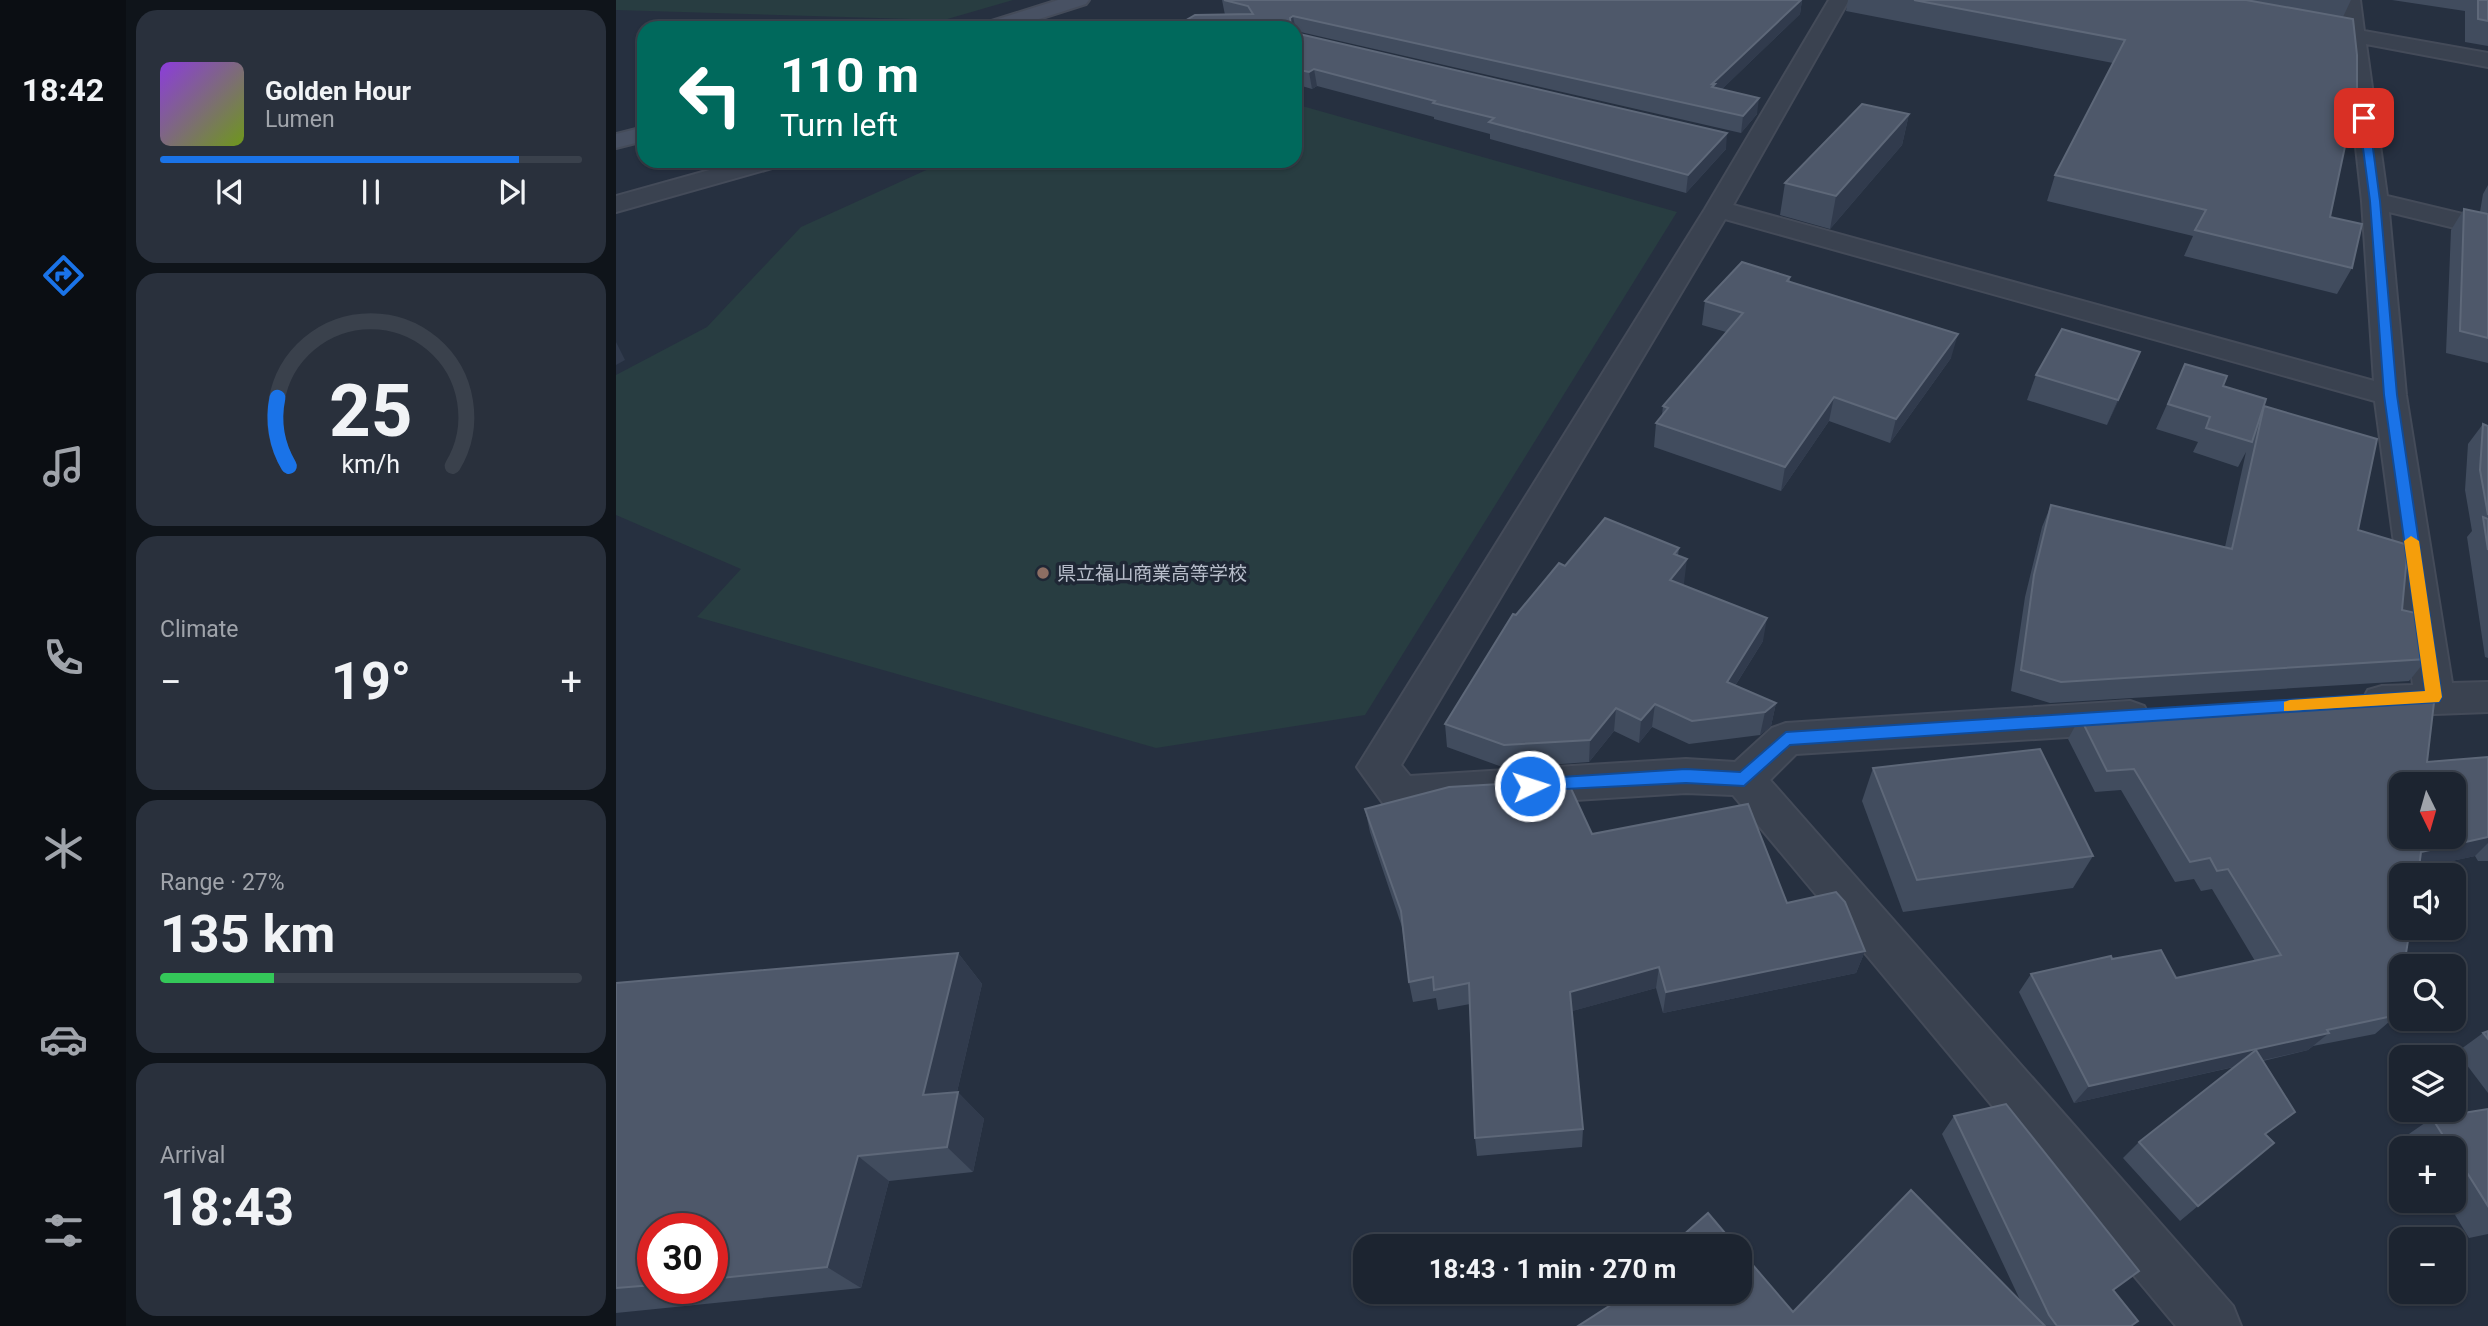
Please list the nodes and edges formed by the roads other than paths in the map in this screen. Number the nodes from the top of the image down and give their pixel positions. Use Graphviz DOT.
graph roads {
  1 [pos="1079,0"];
  2 [pos="2350,0"];
  3 [pos="1827,6"];
  4 [pos="1012,21"];
  5 [pos="2314,28"];
  6 [pos="2352,35"];
  7 [pos="2488,60"];
  8 [pos="637,136"];
  9 [pos="616,141"];
  10 [pos="746,168"];
  11 [pos="2375,201"];
  12 [pos="616,204"];
  13 [pos="1718,209"];
  14 [pos="2488,228"];
  15 [pos="2390,395"];
  16 [pos="2434,697"];
  17 [pos="2488,697"];
  18 [pos="2351,703"];
  19 [pos="2172,714"];
  20 [pos="1744,779"];
  21 [pos="2213,1326"];
  1 -- 4 [label="street"];
  2 -- 6 [label="street"];
  3 -- 13 [label="street"];
  5 -- 6 [label="street"];
  6 -- 7 [label="street"];
  6 -- 11 [label="street"];
  8 -- 9 [label="street"];
  10 -- 12 [label="street"];
  11 -- 14 [label="street"];
  11 -- 15 [label="street"];
  13 -- 15 [label="street"];
  13 -- 20 [label="street"];
  15 -- 16 [label="street"];
  16 -- 17 [label="street"];
  16 -- 18 [label="street"];
  19 -- 20 [label="street"];
  20 -- 21 [label="street"];
}
